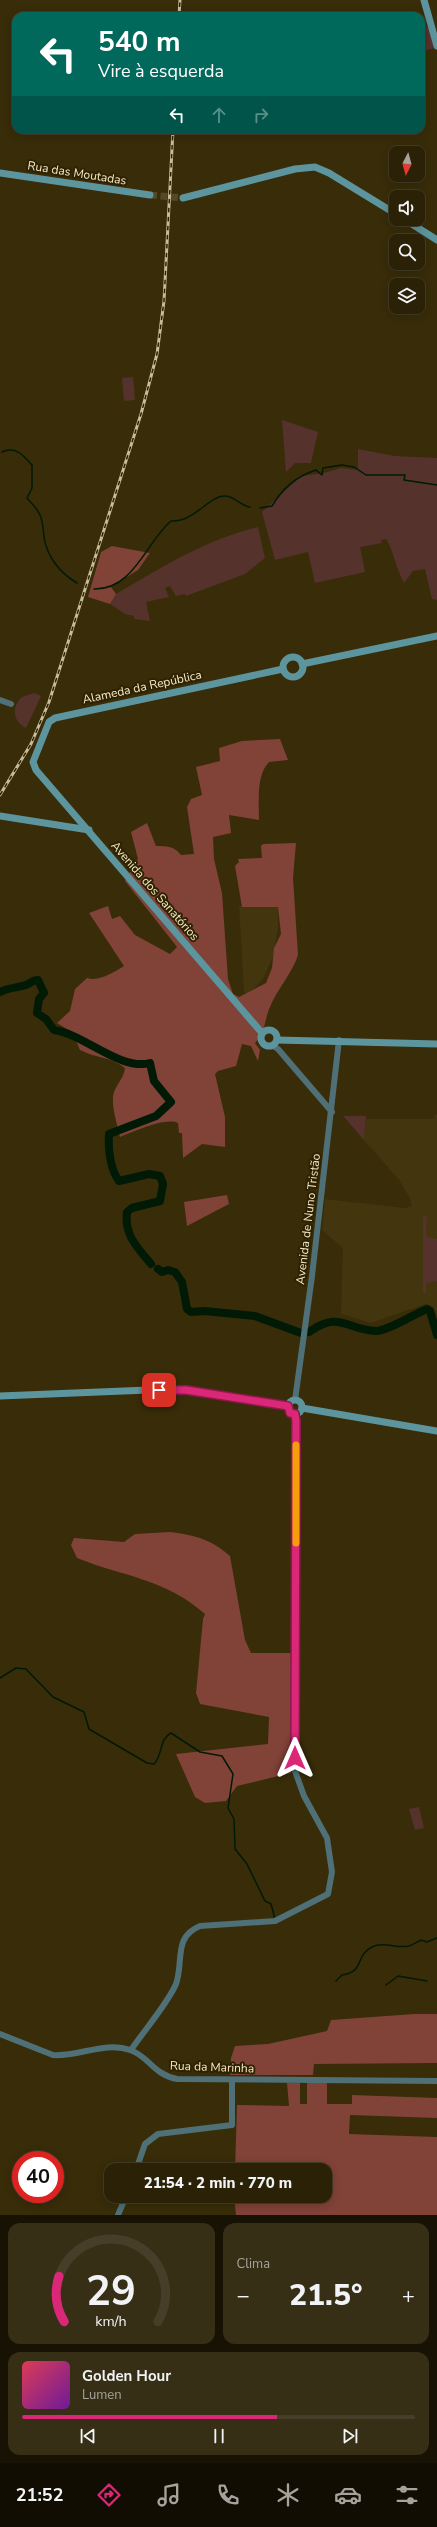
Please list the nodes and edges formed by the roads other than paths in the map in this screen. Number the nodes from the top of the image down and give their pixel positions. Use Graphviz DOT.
graph roads {
  1 [pos="424,0"];
  2 [pos="437,46"];
  3 [pos="0,173"];
  4 [pos="150,195"];
  5 [pos="183,198"];
  6 [pos="389,210"];
  7 [pos="415,226"];
  8 [pos="437,240"];
  9 [pos="437,636"];
  10 [pos="302,664"];
  11 [pos="283,669"];
  12 [pos="0,700"];
  13 [pos="11,704"];
  14 [pos="33,762"];
  15 [pos="76,815"];
  16 [pos="0,816"];
  17 [pos="71,828"];
  18 [pos="89,830"];
  19 [pos="262,1033"];
  20 [pos="339,1040"];
  21 [pos="275,1043"];
  22 [pos="437,1044"];
  23 [pos="332,1112"];
  24 [pos="0,1396"];
  25 [pos="295,1400"];
  26 [pos="288,1406"];
  27 [pos="302,1408"];
  28 [pos="295,1414"];
  29 [pos="437,1431"];
  30 [pos="0,2034"];
  31 [pos="131,2050"];
  32 [pos="232,2080"];
  33 [pos="437,2081"];
  34 [pos="138,2163"];
  35 [pos="123,2203"];
  36 [pos="118,2215"];
  1 -- 2 [label="main road"];
  3 -- 4 [label="main road, Rua das Moutadas"];
  5 -- 6 [label="main road"];
  7 -- 8 [label="main road"];
  9 -- 10 [label="main road"];
  10 -- 11 [label="main road"];
  10 -- 11 [label="main road"];
  11 -- 14 [label="main road, Alameda da República"];
  12 -- 13 [label="street"];
  14 -- 15 [label="main road, Avenida dos Sanatórios"];
  15 -- 17 [label="main road"];
  15 -- 18 [label="main road, Avenida dos Sanatórios"];
  16 -- 17 [label="main road"];
  17 -- 18 [label="main road"];
  18 -- 19 [label="main road, Avenida dos Sanatórios"];
  19 -- 21 [label="main road, Avenida dos Sanatórios"];
  19 -- 21 [label="main road, Avenida dos Sanatórios"];
  20 -- 21 [label="main road"];
  20 -- 22 [label="main road"];
  20 -- 23 [label="street, Avenida de Nuno Tristão"];
  21 -- 23 [label="street, Avenida dos Sanatórios"];
  23 -- 25 [label="street, Avenida de Nuno Tristão"];
  24 -- 26 [label="main road"];
  25 -- 26 [label="main road"];
  25 -- 27 [label="main road"];
  26 -- 28 [label="main road"];
  27 -- 28 [label="main road"];
  27 -- 29 [label="main road"];
  28 -- 31 [label="street"];
  30 -- 31 [label="street"];
  31 -- 32 [label="street, Rua da Marinha"];
  32 -- 33 [label="street, Rua da Marinha"];
  32 -- 34 [label="street"];
  35 -- 36 [label="street"];
}
